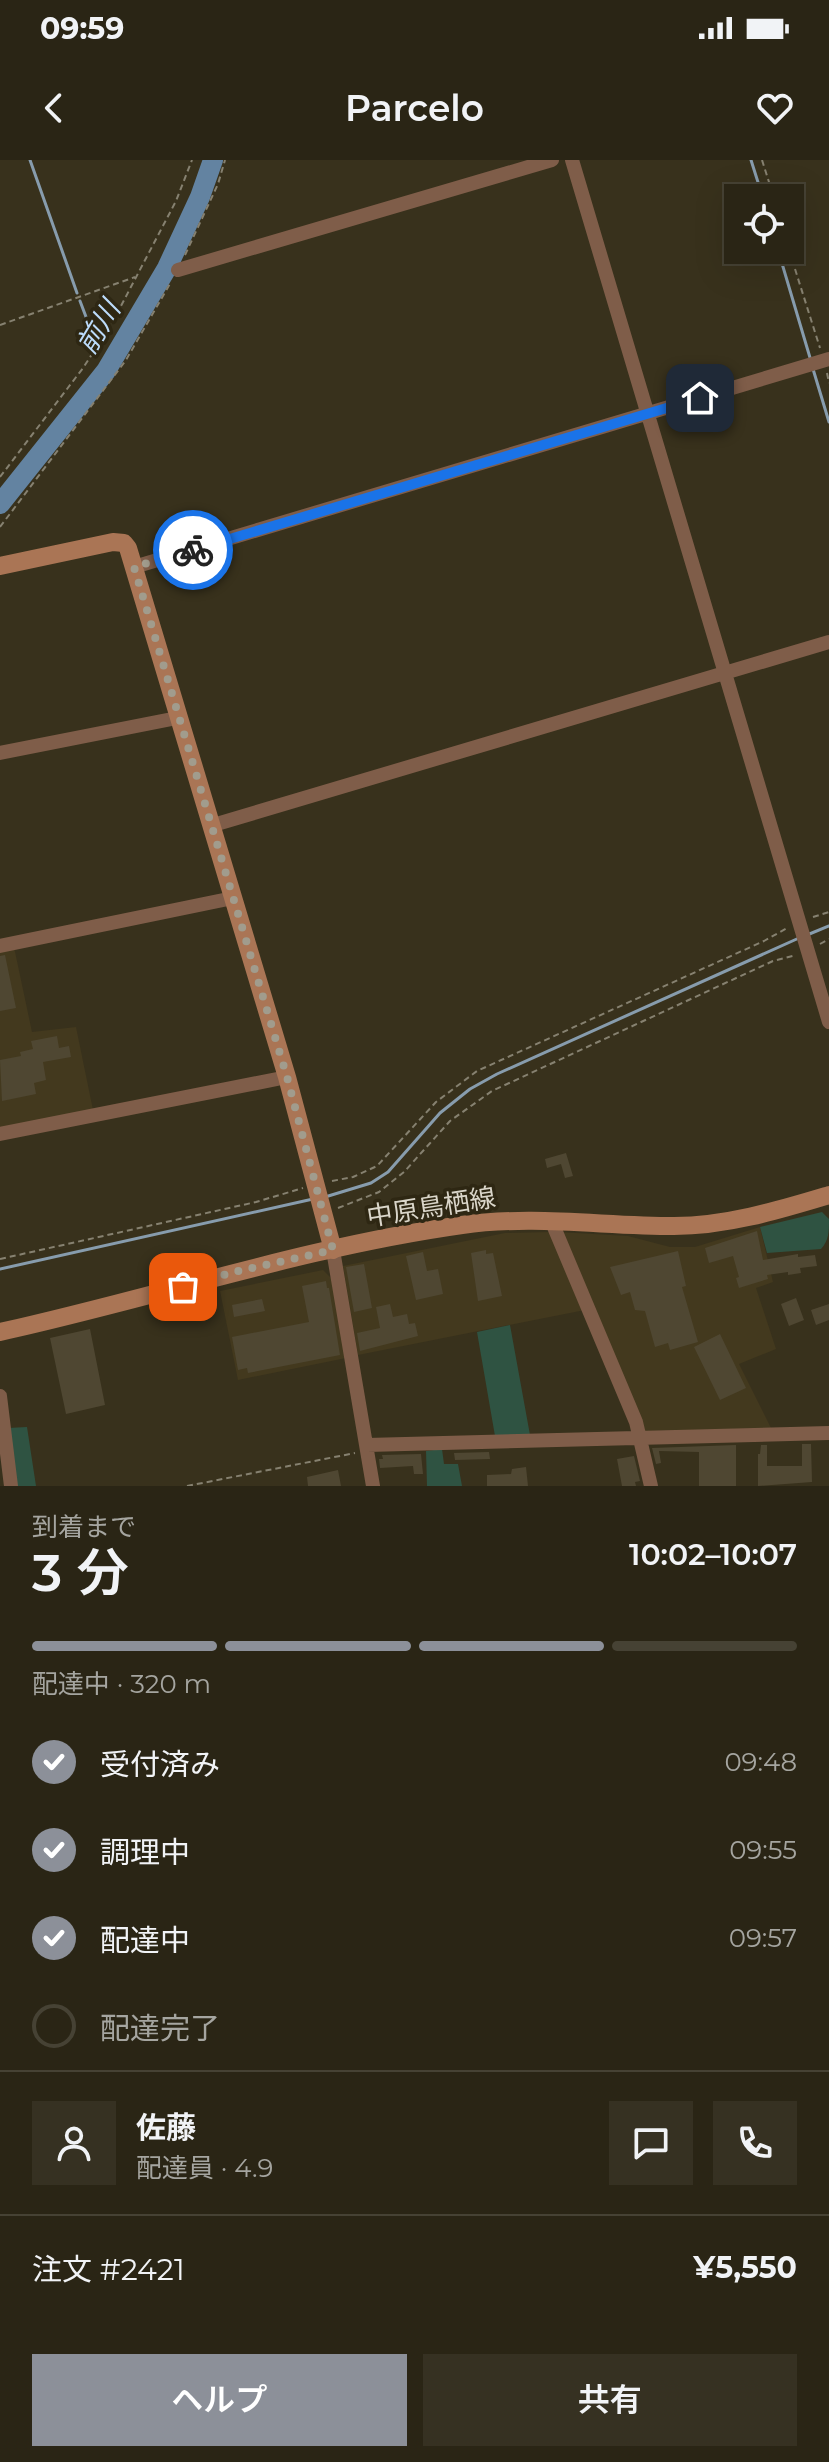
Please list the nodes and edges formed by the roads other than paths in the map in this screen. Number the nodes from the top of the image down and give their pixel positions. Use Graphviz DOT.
graph roads {
  1 [pos="552,160"];
  2 [pos="572,160"];
  3 [pos="178,270"];
  4 [pos="827,360"];
  5 [pos="647,413"];
  6 [pos="0,566"];
  7 [pos="134,567"];
  8 [pos="829,642"];
  9 [pos="725,672"];
  10 [pos="177,718"];
  11 [pos="0,753"];
  12 [pos="210,826"];
  13 [pos="233,898"];
  14 [pos="0,946"];
  15 [pos="829,1022"];
  16 [pos="287,1077"];
  17 [pos="0,1134"];
  18 [pos="829,1195"];
  19 [pos="551,1220"];
  20 [pos="333,1250"];
  21 [pos="0,1332"];
  22 [pos="0,1396"];
  23 [pos="829,1433"];
  24 [pos="641,1437"];
  25 [pos="367,1449"];
  26 [pos="11,1486"];
  27 [pos="373,1486"];
  28 [pos="651,1486"];
  1 -- 3 [label="street"];
  2 -- 5 [label="street"];
  4 -- 5 [label="street"];
  5 -- 7 [label="street"];
  5 -- 9 [label="street"];
  6 -- 7 [label="street"];
  7 -- 10 [label="street"];
  8 -- 9 [label="street"];
  9 -- 12 [label="street"];
  9 -- 15 [label="street"];
  10 -- 11 [label="street"];
  10 -- 12 [label="street"];
  12 -- 13 [label="street"];
  13 -- 14 [label="street"];
  13 -- 16 [label="street"];
  16 -- 17 [label="street"];
  16 -- 20 [label="street"];
  18 -- 19 [label="street, 中原鳥栖線"];
  19 -- 20 [label="street, 中原鳥栖線"];
  19 -- 24 [label="street"];
  20 -- 21 [label="street, 中原鳥栖線"];
  20 -- 25 [label="street"];
  22 -- 26 [label="street"];
  23 -- 24 [label="street"];
  24 -- 25 [label="street"];
  24 -- 28 [label="street"];
  25 -- 27 [label="street"];
}
